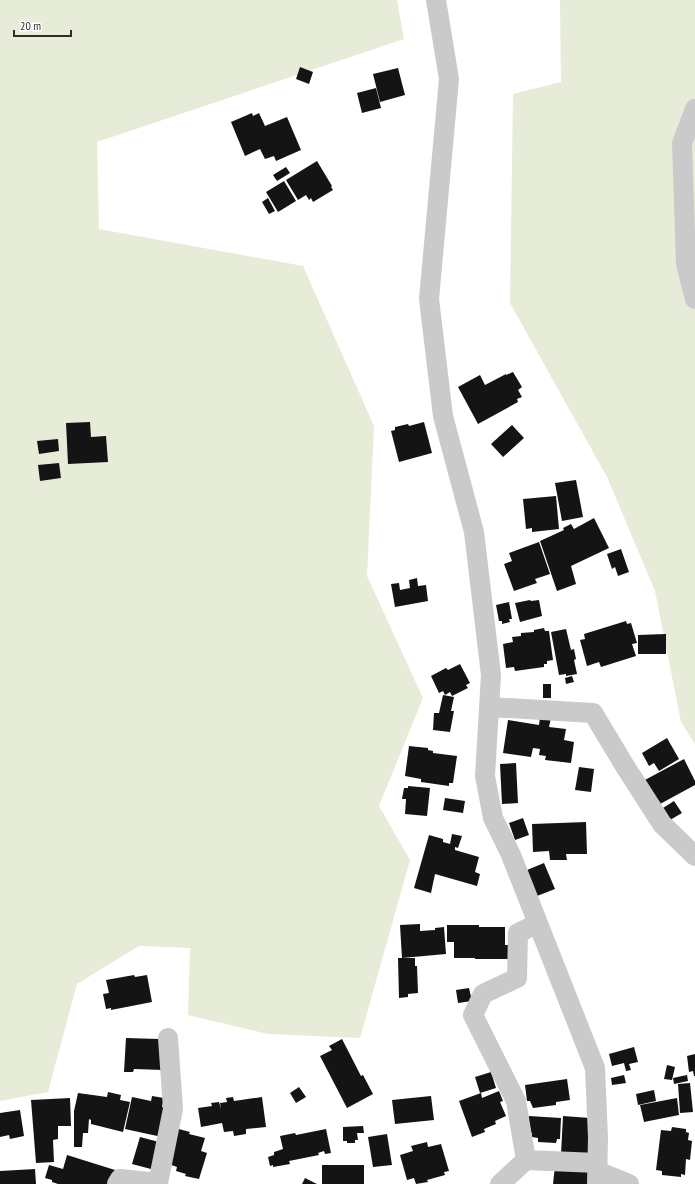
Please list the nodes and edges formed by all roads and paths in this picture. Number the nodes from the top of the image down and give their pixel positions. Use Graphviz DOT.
graph roads {
  1 [pos="436,0"];
  2 [pos="695,109"];
  3 [pos="695,299"];
  4 [pos="489,707"];
  5 [pos="695,856"];
  6 [pos="537,924"];
  7 [pos="168,1038"];
  8 [pos="526,1160"];
  9 [pos="597,1173"];
  10 [pos="117,1184"];
  11 [pos="500,1184"];
  12 [pos="629,1184"];
  1 -- 4 [label="street"];
  2 -- 3 [label="street"];
  4 -- 5 [label="street"];
  4 -- 6 [label="street"];
  6 -- 8 [label="street"];
  6 -- 9 [label="street"];
  7 -- 10 [label="street"];
  8 -- 9 [label="street"];
  8 -- 11 [label="street"];
  9 -- 12 [label="street"];
}
